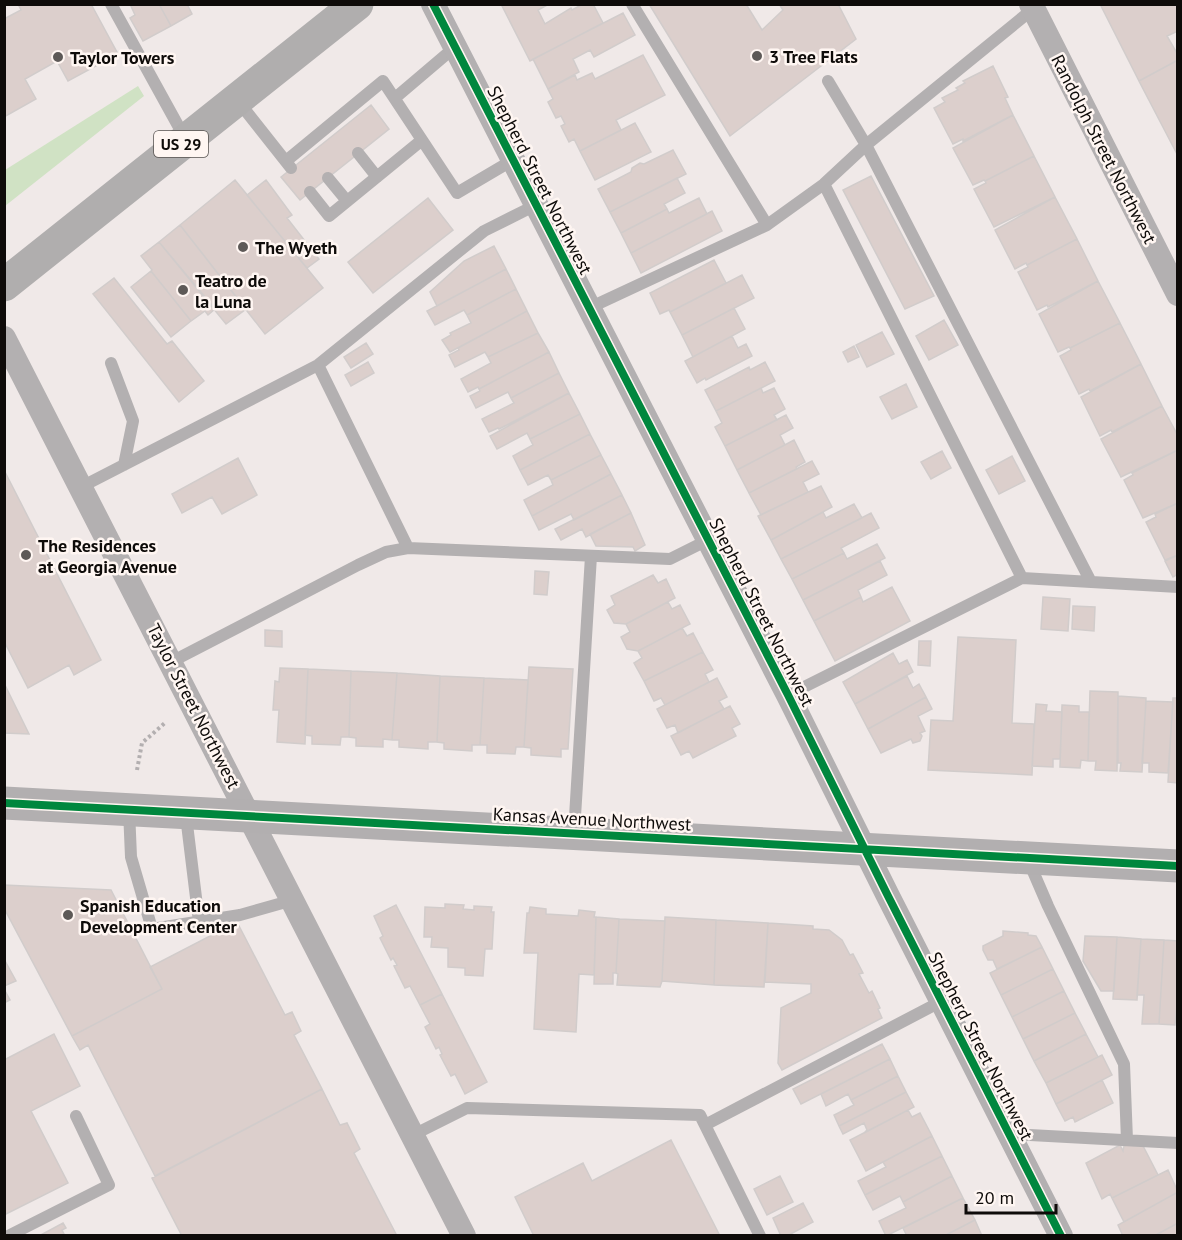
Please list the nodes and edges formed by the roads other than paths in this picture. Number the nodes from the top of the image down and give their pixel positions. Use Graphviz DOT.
graph roads {
  1 [pos="111,4"];
  2 [pos="357,4"];
  3 [pos="433,4"];
  4 [pos="632,4"];
  5 [pos="1032,7"];
  6 [pos="455,48"];
  7 [pos="828,81"];
  8 [pos="394,98"];
  9 [pos="238,100"];
  10 [pos="186,140"];
  11 [pos="422,140"];
  12 [pos="866,145"];
  13 [pos="358,153"];
  14 [pos="513,160"];
  15 [pos="377,177"];
  16 [pos="328,178"];
  17 [pos="824,184"];
  18 [pos="310,192"];
  19 [pos="347,201"];
  20 [pos="536,205"];
  21 [pos="767,225"];
  22 [pos="4,285"];
  23 [pos="1178,294"];
  24 [pos="589,308"];
  25 [pos="4,338"];
  26 [pos="111,363"];
  27 [pos="318,365"];
  28 [pos="124,465"];
  29 [pos="81,487"];
  30 [pos="708,540"];
  31 [pos="408,548"];
  32 [pos="591,556"];
  33 [pos="1022,578"];
  34 [pos="1091,582"];
  35 [pos="1178,587"];
  36 [pos="171,662"];
  37 [pos="788,695"];
  38 [pos="4,803"];
  39 [pos="129,809"];
  40 [pos="185,812"];
  41 [pos="250,816"];
  42 [pos="574,833"];
  43 [pos="864,849"];
  44 [pos="1027,858"];
  45 [pos="1178,866"];
  46 [pos="293,900"];
  47 [pos="199,922"];
  48 [pos="942,1001"];
  49 [pos="76,1116"];
  50 [pos="705,1125"];
  51 [pos="1010,1134"];
  52 [pos="413,1136"];
  53 [pos="1126,1140"];
  54 [pos="1178,1143"];
  55 [pos="8,1236"];
  56 [pos="464,1236"];
  57 [pos="760,1236"];
  58 [pos="1061,1236"];
  1 -- 10 [label="lane"];
  2 -- 9 [label="highway, US 29"];
  3 -- 6 [label="street, Shepherd Street Northwest"];
  4 -- 21 [label="lane"];
  5 -- 12 [label="lane"];
  5 -- 23 [label="street, Randolph Street Northwest"];
  6 -- 8 [label="lane"];
  6 -- 14 [label="street, Shepherd Street Northwest"];
  7 -- 12 [label="lane"];
  8 -- 9 [label="lane"];
  8 -- 11 [label="lane"];
  9 -- 10 [label="highway, US 29"];
  10 -- 22 [label="highway, US 29"];
  11 -- 14 [label="lane"];
  11 -- 15 [label="lane"];
  12 -- 17 [label="lane"];
  12 -- 34 [label="lane"];
  13 -- 15 [label="lane"];
  14 -- 20 [label="street, Shepherd Street Northwest"];
  15 -- 19 [label="lane"];
  16 -- 19 [label="lane"];
  17 -- 21 [label="lane"];
  17 -- 33 [label="lane"];
  18 -- 19 [label="lane"];
  20 -- 24 [label="street, Shepherd Street Northwest"];
  20 -- 27 [label="lane"];
  21 -- 24 [label="lane"];
  24 -- 30 [label="street, Shepherd Street Northwest"];
  25 -- 29 [label="street, Taylor Street Northwest"];
  26 -- 28 [label="lane"];
  27 -- 28 [label="lane"];
  27 -- 31 [label="lane"];
  28 -- 29 [label="lane"];
  29 -- 36 [label="street, Taylor Street Northwest"];
  30 -- 32 [label="lane"];
  30 -- 37 [label="street, Shepherd Street Northwest"];
  31 -- 32 [label="lane"];
  31 -- 36 [label="lane"];
  32 -- 42 [label="lane"];
  33 -- 34 [label="lane"];
  33 -- 37 [label="lane"];
  34 -- 35 [label="lane"];
  36 -- 41 [label="street, Taylor Street Northwest"];
  37 -- 43 [label="street, Shepherd Street Northwest"];
  38 -- 39 [label="street, Kansas Avenue Northwest"];
  39 -- 40 [label="street, Kansas Avenue Northwest"];
  39 -- 47 [label="lane"];
  40 -- 41 [label="street, Kansas Avenue Northwest"];
  40 -- 47 [label="lane"];
  41 -- 42 [label="street, Kansas Avenue Northwest"];
  41 -- 46 [label="street, Taylor Street Northwest"];
  42 -- 43 [label="street, Kansas Avenue Northwest"];
  43 -- 44 [label="street, Kansas Avenue Northwest"];
  43 -- 48 [label="street, Shepherd Street Northwest"];
  44 -- 45 [label="street, Kansas Avenue Northwest"];
  44 -- 53 [label="lane"];
  46 -- 47 [label="lane"];
  46 -- 52 [label="street, Taylor Street Northwest"];
  48 -- 50 [label="lane"];
  48 -- 51 [label="street, Shepherd Street Northwest"];
  49 -- 55 [label="lane"];
  50 -- 52 [label="lane"];
  50 -- 57 [label="lane"];
  51 -- 53 [label="lane"];
  51 -- 58 [label="street, Shepherd Street Northwest"];
  52 -- 56 [label="street, Taylor Street Northwest"];
  53 -- 54 [label="lane"];
}
